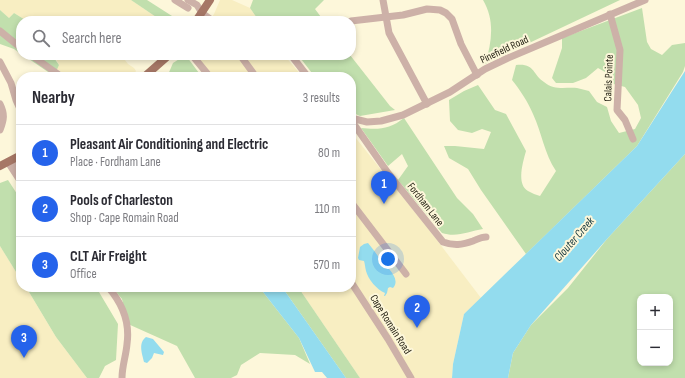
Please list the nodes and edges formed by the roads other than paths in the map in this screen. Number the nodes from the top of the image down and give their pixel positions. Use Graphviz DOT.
graph roads {
  1 [pos="175,0"];
  2 [pos="188,0"];
  3 [pos="210,0"];
  4 [pos="383,0"];
  5 [pos="646,0"];
  6 [pos="188,8"];
  7 [pos="202,13"];
  8 [pos="610,14"];
  9 [pos="200,16"];
  10 [pos="206,16"];
  11 [pos="386,18"];
  12 [pos="356,21"];
  13 [pos="0,31"];
  14 [pos="16,44"];
  15 [pos="38,60"];
  16 [pos="163,60"];
  17 [pos="196,60"];
  18 [pos="244,60"];
  19 [pos="295,60"];
  20 [pos="0,62"];
  21 [pos="55,72"];
  22 [pos="150,72"];
  23 [pos="206,72"];
  24 [pos="252,72"];
  25 [pos="304,72"];
  26 [pos="477,75"];
  27 [pos="16,100"];
  28 [pos="0,104"];
  29 [pos="427,104"];
  30 [pos="356,120"];
  31 [pos="356,126"];
  32 [pos="0,130"];
  33 [pos="633,139"];
  34 [pos="7,162"];
  35 [pos="16,167"];
  36 [pos="16,175"];
  37 [pos="356,209"];
  38 [pos="486,237"];
  39 [pos="406,274"];
  40 [pos="356,290"];
  41 [pos="112,292"];
  42 [pos="122,378"];
  43 [pos="411,378"];
  1 -- 6 [label="street"];
  2 -- 7 [label="street"];
  3 -- 7 [label="main road"];
  4 -- 11 [label="street"];
  5 -- 8 [label="street, Pinefield Road"];
  7 -- 9 [label="main road"];
  7 -- 10 [label="street"];
  8 -- 26 [label="street, Pinefield Road"];
  8 -- 33 [label="street, Calais Pointe"];
  11 -- 12 [label="street"];
  11 -- 26 [label="street"];
  11 -- 29 [label="street"];
  13 -- 14 [label="street"];
  15 -- 21 [label="street"];
  16 -- 22 [label="main road"];
  17 -- 23 [label="street"];
  18 -- 24 [label="street"];
  19 -- 25 [label="street"];
  20 -- 27 [label="street"];
  26 -- 29 [label="street, Pinefield Road"];
  28 -- 32 [label="street"];
  29 -- 30 [label="street, Pinefield Road"];
  31 -- 38 [label="street, Fordham Lane"];
  34 -- 35 [label="street"];
  34 -- 36 [label="street"];
  37 -- 39 [label="street"];
  40 -- 43 [label="street, Cape Romain Road"];
  41 -- 42 [label="street"];
}
